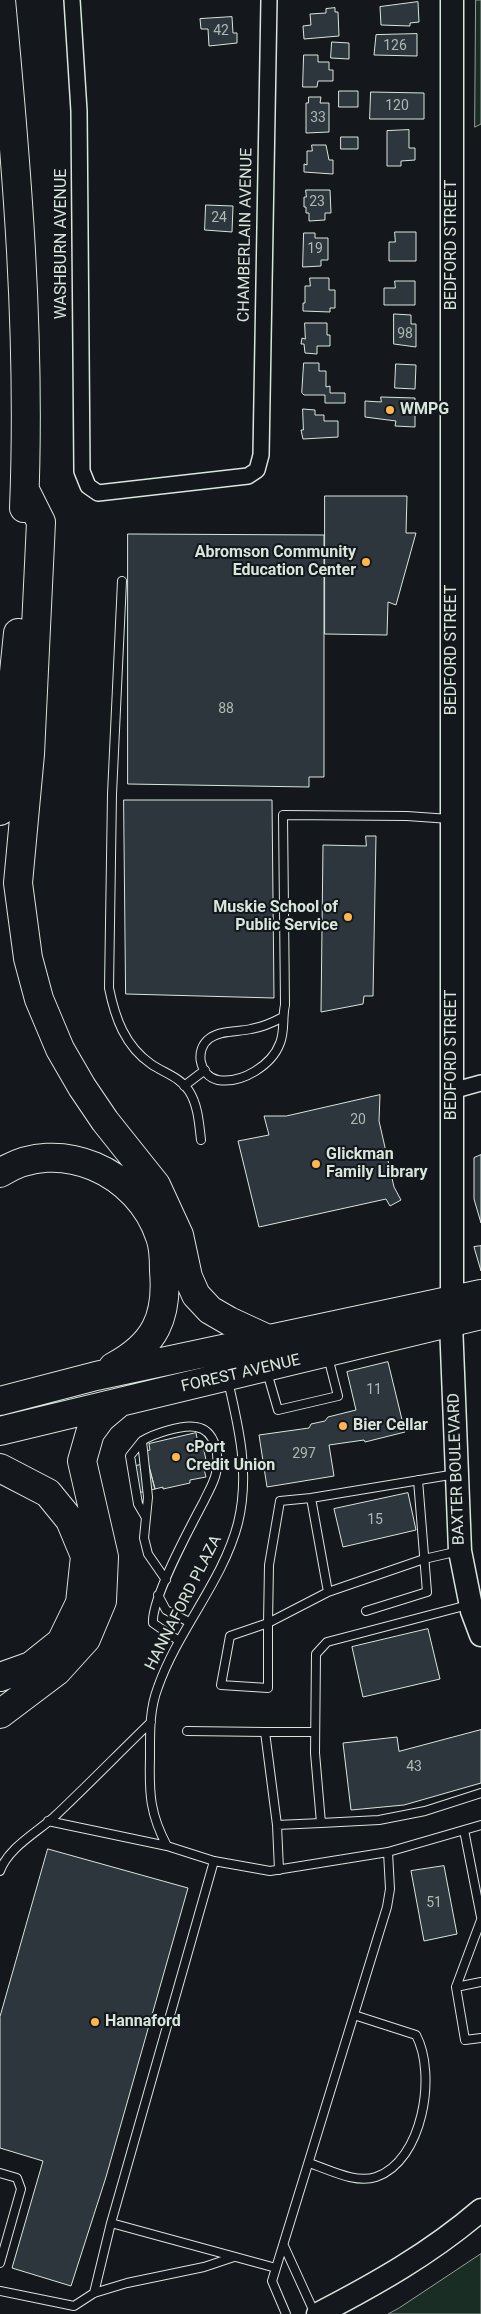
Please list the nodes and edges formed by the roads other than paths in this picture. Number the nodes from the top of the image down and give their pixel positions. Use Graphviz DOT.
graph roads {
  1 [pos="1,0"];
  2 [pos="72,0"];
  3 [pos="269,0"];
  4 [pos="452,0"];
  5 [pos="256,470"];
  6 [pos="25,490"];
  7 [pos="122,581"];
  8 [pos="0,812"];
  9 [pos="452,819"];
  10 [pos="283,1017"];
  11 [pos="205,1070"];
  12 [pos="481,1083"];
  13 [pos="184,1086"];
  14 [pos="452,1091"];
  15 [pos="202,1140"];
  16 [pos="0,1173"];
  17 [pos="481,1294"];
  18 [pos="452,1312"];
  19 [pos="481,1315"];
  20 [pos="268,1339"];
  21 [pos="327,1354"];
  22 [pos="266,1368"];
  23 [pos="96,1376"];
  24 [pos="228,1377"];
  25 [pos="0,1401"];
  26 [pos="120,1402"];
  27 [pos="0,1432"];
  28 [pos="142,1441"];
  29 [pos="0,1468"];
  30 [pos="456,1474"];
  31 [pos="418,1480"];
  32 [pos="311,1498"];
  33 [pos="145,1516"];
  34 [pos="460,1551"];
  35 [pos="424,1559"];
  36 [pos="166,1580"];
  37 [pos="328,1592"];
  38 [pos="158,1596"];
  39 [pos="470,1605"];
  40 [pos="366,1611"];
  41 [pos="189,1622"];
  42 [pos="268,1623"];
  43 [pos="481,1635"];
  44 [pos="179,1641"];
  45 [pos="0,1677"];
  46 [pos="0,1714"];
  47 [pos="151,1722"];
  48 [pos="187,1731"];
  49 [pos="265,1732"];
  50 [pos="315,1732"];
  51 [pos="481,1793"];
  52 [pos="48,1821"];
  53 [pos="321,1823"];
  54 [pos="277,1825"];
  55 [pos="481,1825"];
  56 [pos="464,1830"];
  57 [pos="167,1846"];
  58 [pos="388,1852"];
  59 [pos="214,1861"];
  60 [pos="279,1870"];
  61 [pos="0,1872"];
  62 [pos="481,1918"];
  63 [pos="481,1982"];
  64 [pos="456,1987"];
  65 [pos="354,2015"];
  66 [pos="481,2038"];
  67 [pos="309,2163"];
  68 [pos="0,2173"];
  69 [pos="481,2210"];
  70 [pos="111,2223"];
  71 [pos="284,2246"];
  72 [pos="234,2258"];
  73 [pos="0,2263"];
  74 [pos="276,2268"];
  75 [pos="0,2291"];
  76 [pos="94,2293"];
  77 [pos="286,2314"];
  78 [pos="316,2314"];
  1 -- 6 [label="highway"];
  2 -- 5 [label="street, WASHBURN AVENUE"];
  3 -- 5 [label="street, CHAMBERLAIN AVENUE"];
  4 -- 9 [label="street, BEDFORD STREET"];
  6 -- 8 [label="highway"];
  6 -- 20 [label="highway"];
  7 -- 13 [label="lane"];
  9 -- 10 [label="lane"];
  9 -- 14 [label="street, BEDFORD STREET"];
  10 -- 11 [label="lane"];
  10 -- 11 [label="lane"];
  11 -- 13 [label="lane"];
  12 -- 14 [label="street"];
  13 -- 15 [label="lane"];
  14 -- 18 [label="street, BEDFORD STREET"];
  16 -- 23 [label="highway"];
  17 -- 18 [label="highway, FOREST AVENUE"];
  18 -- 19 [label="highway, FOREST AVENUE"];
  18 -- 20 [label="highway, FOREST AVENUE"];
  18 -- 21 [label="highway, FOREST AVENUE"];
  18 -- 30 [label="street, BAXTER BOULEVARD"];
  20 -- 23 [label="highway, FOREST AVENUE"];
  21 -- 22 [label="highway, FOREST AVENUE"];
  21 -- 22 [label="lane"];
  22 -- 24 [label="highway, FOREST AVENUE"];
  23 -- 25 [label="highway, FOREST AVENUE"];
  24 -- 26 [label="highway, FOREST AVENUE"];
  24 -- 41 [label="lane, HANNAFORD PLAZA"];
  26 -- 27 [label="highway, FOREST AVENUE"];
  26 -- 46 [label="highway"];
  28 -- 33 [label="lane"];
  28 -- 33 [label="lane"];
  28 -- 36 [label="lane"];
  29 -- 45 [label="highway"];
  30 -- 31 [label="lane"];
  30 -- 34 [label="street, BAXTER BOULEVARD"];
  31 -- 32 [label="lane"];
  31 -- 35 [label="lane"];
  32 -- 37 [label="lane"];
  32 -- 42 [label="lane"];
  33 -- 36 [label="lane"];
  34 -- 35 [label="lane"];
  34 -- 39 [label="street, BAXTER BOULEVARD"];
  35 -- 37 [label="lane"];
  35 -- 40 [label="lane"];
  36 -- 38 [label="lane"];
  37 -- 42 [label="lane"];
  38 -- 41 [label="lane"];
  38 -- 44 [label="lane"];
  39 -- 43 [label="street, BAXTER BOULEVARD"];
  39 -- 50 [label="lane"];
  41 -- 44 [label="lane, HANNAFORD PLAZA"];
  42 -- 42 [label="lane"];
  44 -- 47 [label="lane, HANNAFORD PLAZA"];
  47 -- 52 [label="lane"];
  47 -- 57 [label="lane, HANNAFORD PLAZA"];
  48 -- 49 [label="lane"];
  49 -- 50 [label="lane"];
  49 -- 54 [label="lane"];
  50 -- 53 [label="lane"];
  51 -- 53 [label="lane"];
  52 -- 57 [label="lane"];
  52 -- 61 [label="lane"];
  53 -- 54 [label="lane"];
  54 -- 60 [label="lane"];
  55 -- 56 [label="lane"];
  56 -- 58 [label="lane"];
  56 -- 62 [label="lane"];
  57 -- 59 [label="lane"];
  58 -- 60 [label="lane"];
  58 -- 65 [label="lane"];
  59 -- 60 [label="lane"];
  59 -- 70 [label="lane"];
  62 -- 64 [label="lane"];
  63 -- 64 [label="lane"];
  64 -- 66 [label="lane"];
  65 -- 67 [label="lane"];
  65 -- 67 [label="lane"];
  67 -- 71 [label="lane"];
  68 -- 73 [label="lane"];
  69 -- 78 [label="street"];
  70 -- 72 [label="lane"];
  70 -- 76 [label="lane"];
  71 -- 74 [label="lane"];
  71 -- 78 [label="lane"];
  72 -- 74 [label="lane"];
  72 -- 76 [label="lane"];
  74 -- 77 [label="lane"];
  75 -- 76 [label="lane"];
}
